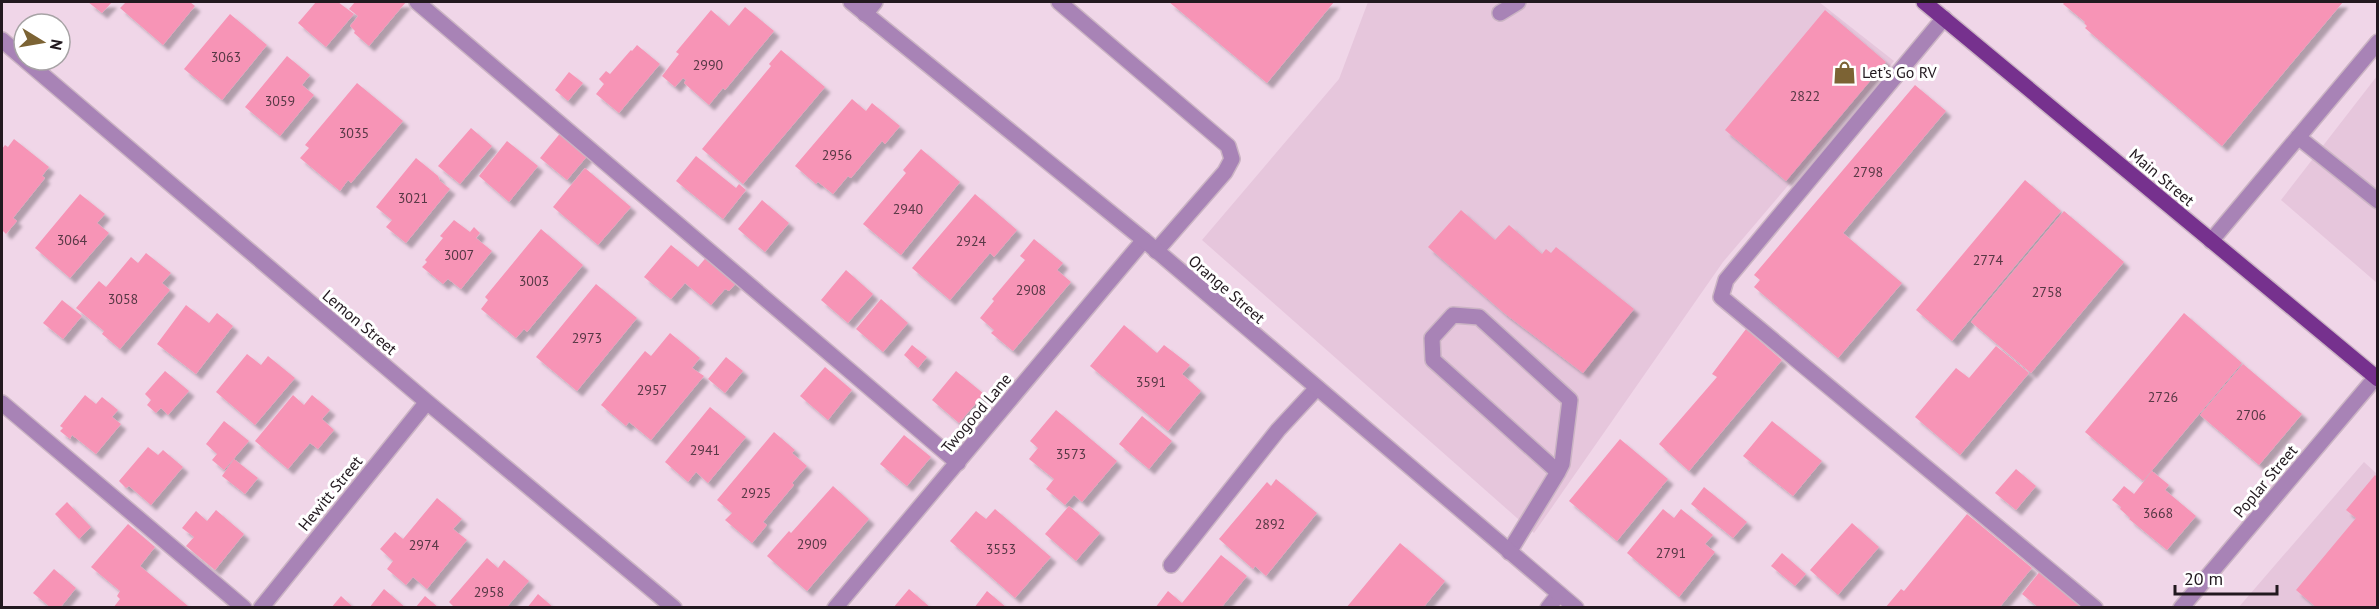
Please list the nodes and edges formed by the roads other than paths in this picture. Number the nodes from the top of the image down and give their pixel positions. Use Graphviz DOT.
graph roads {
  1 [pos="417,2"];
  2 [pos="851,2"];
  3 [pos="875,2"];
  4 [pos="1059,2"];
  5 [pos="1518,2"];
  6 [pos="1924,2"];
  7 [pos="1500,13"];
  8 [pos="866,14"];
  9 [pos="1944,18"];
  10 [pos="2378,42"];
  11 [pos="40,72"];
  12 [pos="2298,137"];
  13 [pos="2378,201"];
  14 [pos="1144,240"];
  15 [pos="2211,241"];
  16 [pos="1156,251"];
  17 [pos="2377,378"];
  18 [pos="1317,388"];
  19 [pos="427,402"];
  20 [pos="2,403"];
  21 [pos="958,463"];
  22 [pos="1558,472"];
  23 [pos="1509,552"];
  24 [pos="1171,565"];
  25 [pos="1559,594"];
  26 [pos="244,608"];
  27 [pos="261,608"];
  28 [pos="674,608"];
  29 [pos="835,608"];
  30 [pos="1548,608"];
  31 [pos="1576,608"];
  32 [pos="2095,608"];
  33 [pos="2181,608"];
  1 -- 21 [label="street"];
  2 -- 8 [label="street, Orange Street"];
  3 -- 8 [label="street"];
  4 -- 16 [label="street"];
  5 -- 7 [label="street"];
  6 -- 9 [label="main road, Main Street"];
  8 -- 14 [label="street, Orange Street"];
  9 -- 15 [label="main road, Main Street"];
  9 -- 32 [label="street"];
  10 -- 12 [label="street"];
  11 -- 19 [label="street, Lemon Street"];
  12 -- 13 [label="street"];
  12 -- 15 [label="street"];
  14 -- 16 [label="street, Orange Street"];
  14 -- 21 [label="street, Twogood Lane"];
  15 -- 17 [label="main road, Main Street"];
  16 -- 18 [label="street, Orange Street"];
  17 -- 33 [label="street, Poplar Street"];
  18 -- 23 [label="street, Orange Street"];
  18 -- 24 [label="street"];
  19 -- 27 [label="street, Hewitt Street"];
  19 -- 28 [label="street, Lemon Street"];
  20 -- 26 [label="street"];
  21 -- 29 [label="street, Twogood Lane"];
  22 -- 22 [label="street"];
  22 -- 23 [label="street"];
  23 -- 25 [label="street, Orange Street"];
  25 -- 30 [label="street"];
  25 -- 31 [label="street, Orange Street"];
}
